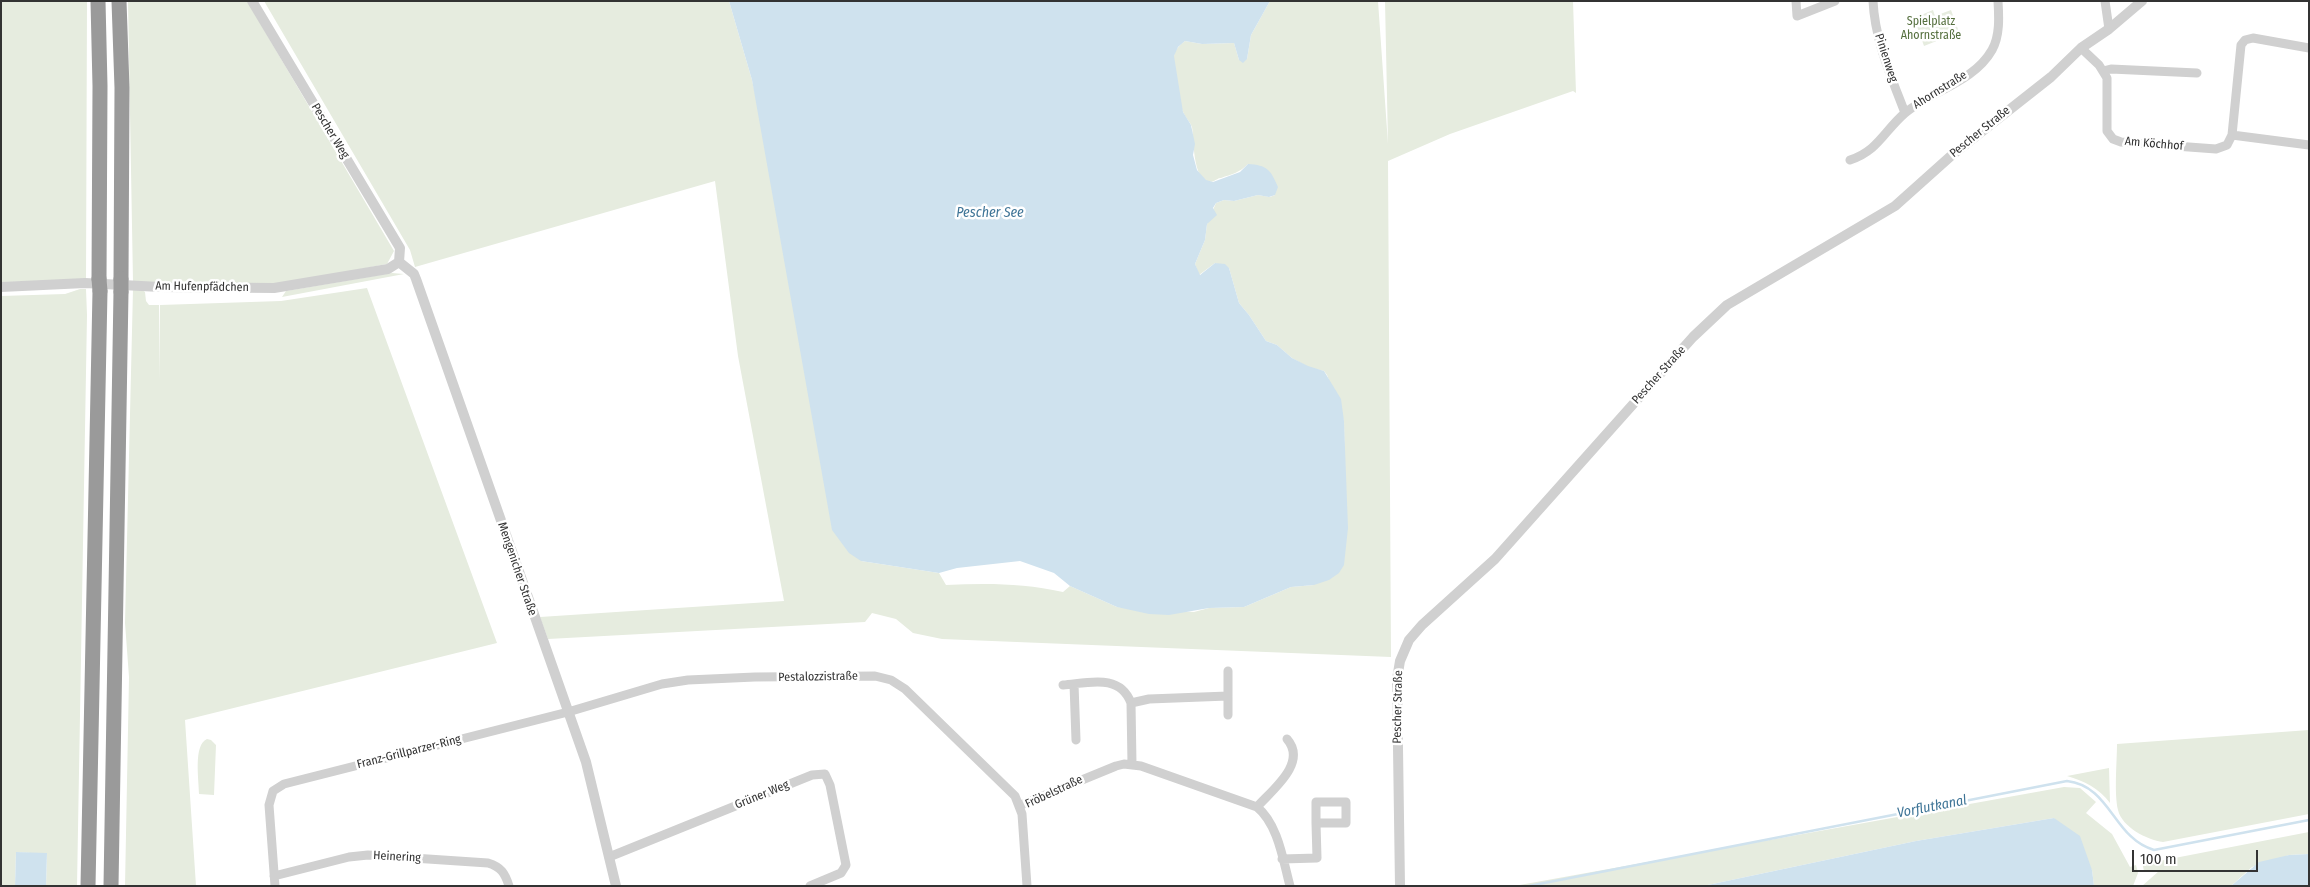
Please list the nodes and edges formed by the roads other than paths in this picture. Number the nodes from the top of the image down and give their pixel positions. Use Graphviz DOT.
graph roads {
  1 [pos="98,1"];
  2 [pos="119,1"];
  3 [pos="252,1"];
  4 [pos="1796,1"];
  5 [pos="1835,1"];
  6 [pos="1873,1"];
  7 [pos="1998,1"];
  8 [pos="2105,1"];
  9 [pos="2142,1"];
  10 [pos="2109,29"];
  11 [pos="2081,48"];
  12 [pos="2309,48"];
  13 [pos="2103,71"];
  14 [pos="2197,73"];
  15 [pos="1905,113"];
  16 [pos="2232,135"];
  17 [pos="2309,145"];
  18 [pos="1850,160"];
  19 [pos="399,262"];
  20 [pos="1,288"];
  21 [pos="1228,671"];
  22 [pos="1074,684"];
  23 [pos="1062,685"];
  24 [pos="1228,696"];
  25 [pos="1131,703"];
  26 [pos="568,712"];
  27 [pos="1228,715"];
  28 [pos="1287,739"];
  29 [pos="1076,740"];
  30 [pos="1132,764"];
  31 [pos="1020,805"];
  32 [pos="1257,807"];
  33 [pos="1316,822"];
  34 [pos="609,857"];
  35 [pos="1282,859"];
  36 [pos="274,876"];
  37 [pos="88,886"];
  38 [pos="111,886"];
  39 [pos="275,886"];
  40 [pos="509,886"];
  41 [pos="616,886"];
  42 [pos="810,886"];
  43 [pos="1027,886"];
  44 [pos="1290,886"];
  45 [pos="1400,886"];
  1 -- 37 [label="highway"];
  2 -- 38 [label="highway"];
  3 -- 19 [label="street, Pescher Weg"];
  4 -- 5 [label="street"];
  6 -- 15 [label="street, Pinienweg"];
  7 -- 15 [label="street, Ahornstraße"];
  8 -- 10 [label="street"];
  9 -- 10 [label="street, Pescher Straße"];
  10 -- 11 [label="street, Pescher Straße"];
  11 -- 13 [label="street"];
  11 -- 45 [label="street, Pescher Straße"];
  12 -- 16 [label="street"];
  13 -- 14 [label="street"];
  13 -- 16 [label="street, Am Köchhof"];
  15 -- 18 [label="street, Ahornstraße"];
  16 -- 17 [label="street"];
  19 -- 20 [label="street, Am Hufenpfädchen"];
  19 -- 26 [label="street, Mengenicher Straße"];
  21 -- 24 [label="street"];
  22 -- 23 [label="street"];
  22 -- 25 [label="street"];
  22 -- 29 [label="street"];
  24 -- 25 [label="street"];
  24 -- 27 [label="street"];
  25 -- 30 [label="street"];
  26 -- 31 [label="street, Pestalozzistraße"];
  26 -- 34 [label="street, Mengenicher Straße"];
  26 -- 36 [label="street, Franz-Grillparzer-Ring"];
  28 -- 32 [label="street"];
  30 -- 31 [label="street, Fröbelstraße"];
  30 -- 32 [label="street"];
  31 -- 43 [label="street, Fröbelstraße"];
  32 -- 35 [label="street"];
  33 -- 35 [label="street"];
  34 -- 41 [label="street, Mengenicher Straße"];
  34 -- 42 [label="street, Grüner Weg"];
  35 -- 44 [label="street"];
  36 -- 39 [label="street"];
  36 -- 40 [label="street, Heinering"];
}
